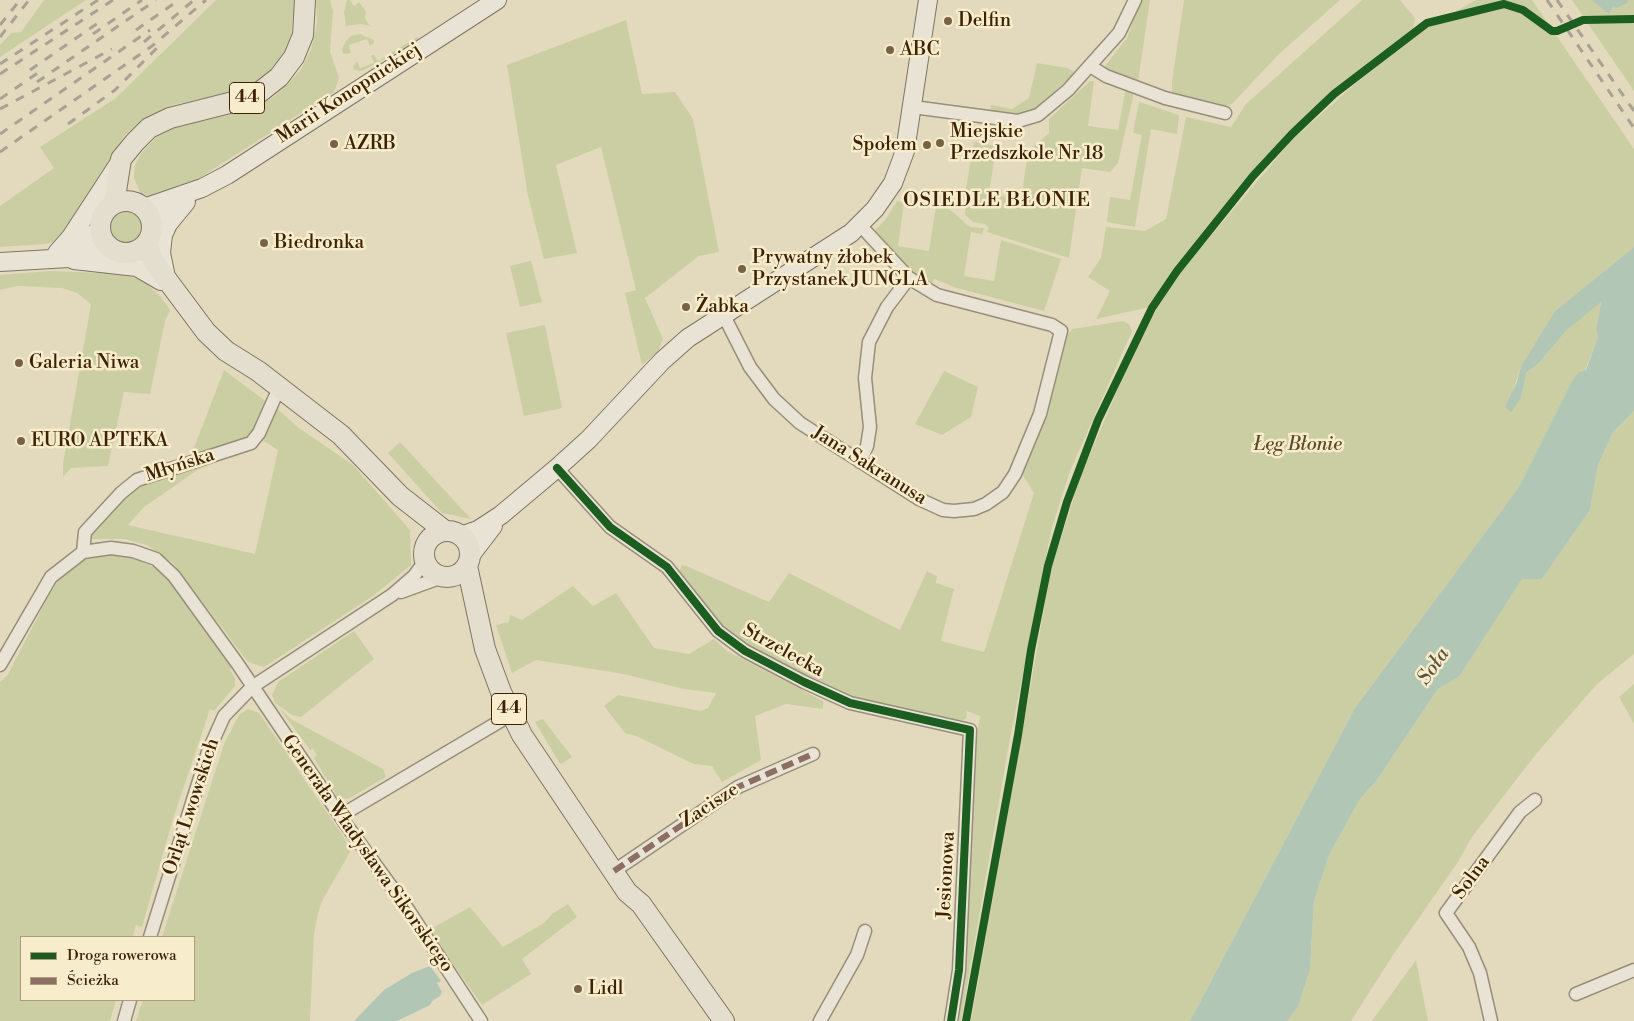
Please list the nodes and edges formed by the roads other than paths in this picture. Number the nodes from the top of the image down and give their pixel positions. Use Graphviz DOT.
graph roads {
  1 [pos="304,0"];
  2 [pos="497,0"];
  3 [pos="928,0"];
  4 [pos="1135,0"];
  5 [pos="1090,66"];
  6 [pos="913,107"];
  7 [pos="1225,113"];
  8 [pos="134,142"];
  9 [pos="121,160"];
  10 [pos="202,188"];
  11 [pos="186,202"];
  12 [pos="137,222"];
  13 [pos="860,225"];
  14 [pos="104,237"];
  15 [pos="63,256"];
  16 [pos="0,262"];
  17 [pos="909,278"];
  18 [pos="168,284"];
  19 [pos="723,314"];
  20 [pos="280,388"];
  21 [pos="860,462"];
  22 [pos="557,468"];
  23 [pos="400,496"];
  24 [pos="501,515"];
  25 [pos="453,534"];
  26 [pos="83,552"];
  27 [pos="426,552"];
  28 [pos="457,569"];
  29 [pos="392,595"];
  30 [pos="0,665"];
  31 [pos="252,687"];
  32 [pos="512,714"];
  33 [pos="970,730"];
  34 [pos="813,754"];
  35 [pos="1535,800"];
  36 [pos="340,816"];
  37 [pos="614,871"];
  38 [pos="627,892"];
  39 [pos="865,931"];
  40 [pos="150,936"];
  41 [pos="1634,970"];
  42 [pos="1576,994"];
  43 [pos="130,1001"];
  44 [pos="124,1021"];
  45 [pos="481,1021"];
  46 [pos="709,1021"];
  47 [pos="724,1021"];
  48 [pos="820,1021"];
  49 [pos="951,1021"];
  50 [pos="1491,1021"];
  1 -- 8 [label="main road, 44"];
  2 -- 10 [label="street, Marii Konopnickiej"];
  3 -- 6 [label="street"];
  4 -- 5 [label="street"];
  5 -- 6 [label="street"];
  5 -- 7 [label="street"];
  6 -- 13 [label="street"];
  8 -- 9 [label="main road, 44"];
  8 -- 12 [label="main road, 44"];
  9 -- 12 [label="main road, 44"];
  9 -- 15 [label="street"];
  10 -- 11 [label="street, Marii Konopnickiej"];
  10 -- 12 [label="street, Marii Konopnickiej"];
  11 -- 12 [label="street, Marii Konopnickiej"];
  11 -- 18 [label="street"];
  12 -- 14 [label="main road, 44"];
  12 -- 14 [label="main road"];
  12 -- 18 [label="main road, 44"];
  13 -- 17 [label="street"];
  13 -- 19 [label="street"];
  14 -- 15 [label="street"];
  15 -- 16 [label="street"];
  15 -- 18 [label="street"];
  17 -- 21 [label="street"];
  17 -- 21 [label="street, Jana Sakranusa"];
  18 -- 20 [label="main road, 44"];
  19 -- 21 [label="street, Jana Sakranusa"];
  19 -- 22 [label="street"];
  20 -- 23 [label="main road, 44"];
  20 -- 26 [label="street, Młyńska"];
  22 -- 24 [label="street"];
  22 -- 33 [label="street, Strzelecka"];
  23 -- 25 [label="main road, 44"];
  23 -- 27 [label="main road, 44"];
  24 -- 25 [label="street"];
  24 -- 28 [label="street"];
  25 -- 27 [label="main road"];
  25 -- 28 [label="main road, 44"];
  26 -- 30 [label="street"];
  26 -- 31 [label="street"];
  27 -- 28 [label="main road, 44"];
  27 -- 29 [label="street, Orląt Lwowskich"];
  28 -- 29 [label="street, Orląt Lwowskich"];
  28 -- 32 [label="main road, 44"];
  29 -- 31 [label="street, Orląt Lwowskich"];
  31 -- 36 [label="street, Generała Władysława Sikorskiego"];
  31 -- 40 [label="street, Orląt Lwowskich"];
  32 -- 36 [label="street"];
  32 -- 37 [label="main road, 44"];
  33 -- 49 [label="street, Jesionowa"];
  34 -- 37 [label="street, Zacisze"];
  35 -- 50 [label="street, Solna"];
  36 -- 45 [label="street, Generała Władysława Sikorskiego"];
  37 -- 38 [label="main road, 44"];
  38 -- 46 [label="main road, 44"];
  38 -- 47 [label="main road, 44"];
  39 -- 48 [label="street"];
  41 -- 42 [label="street"];
  43 -- 44 [label="street"];
}
